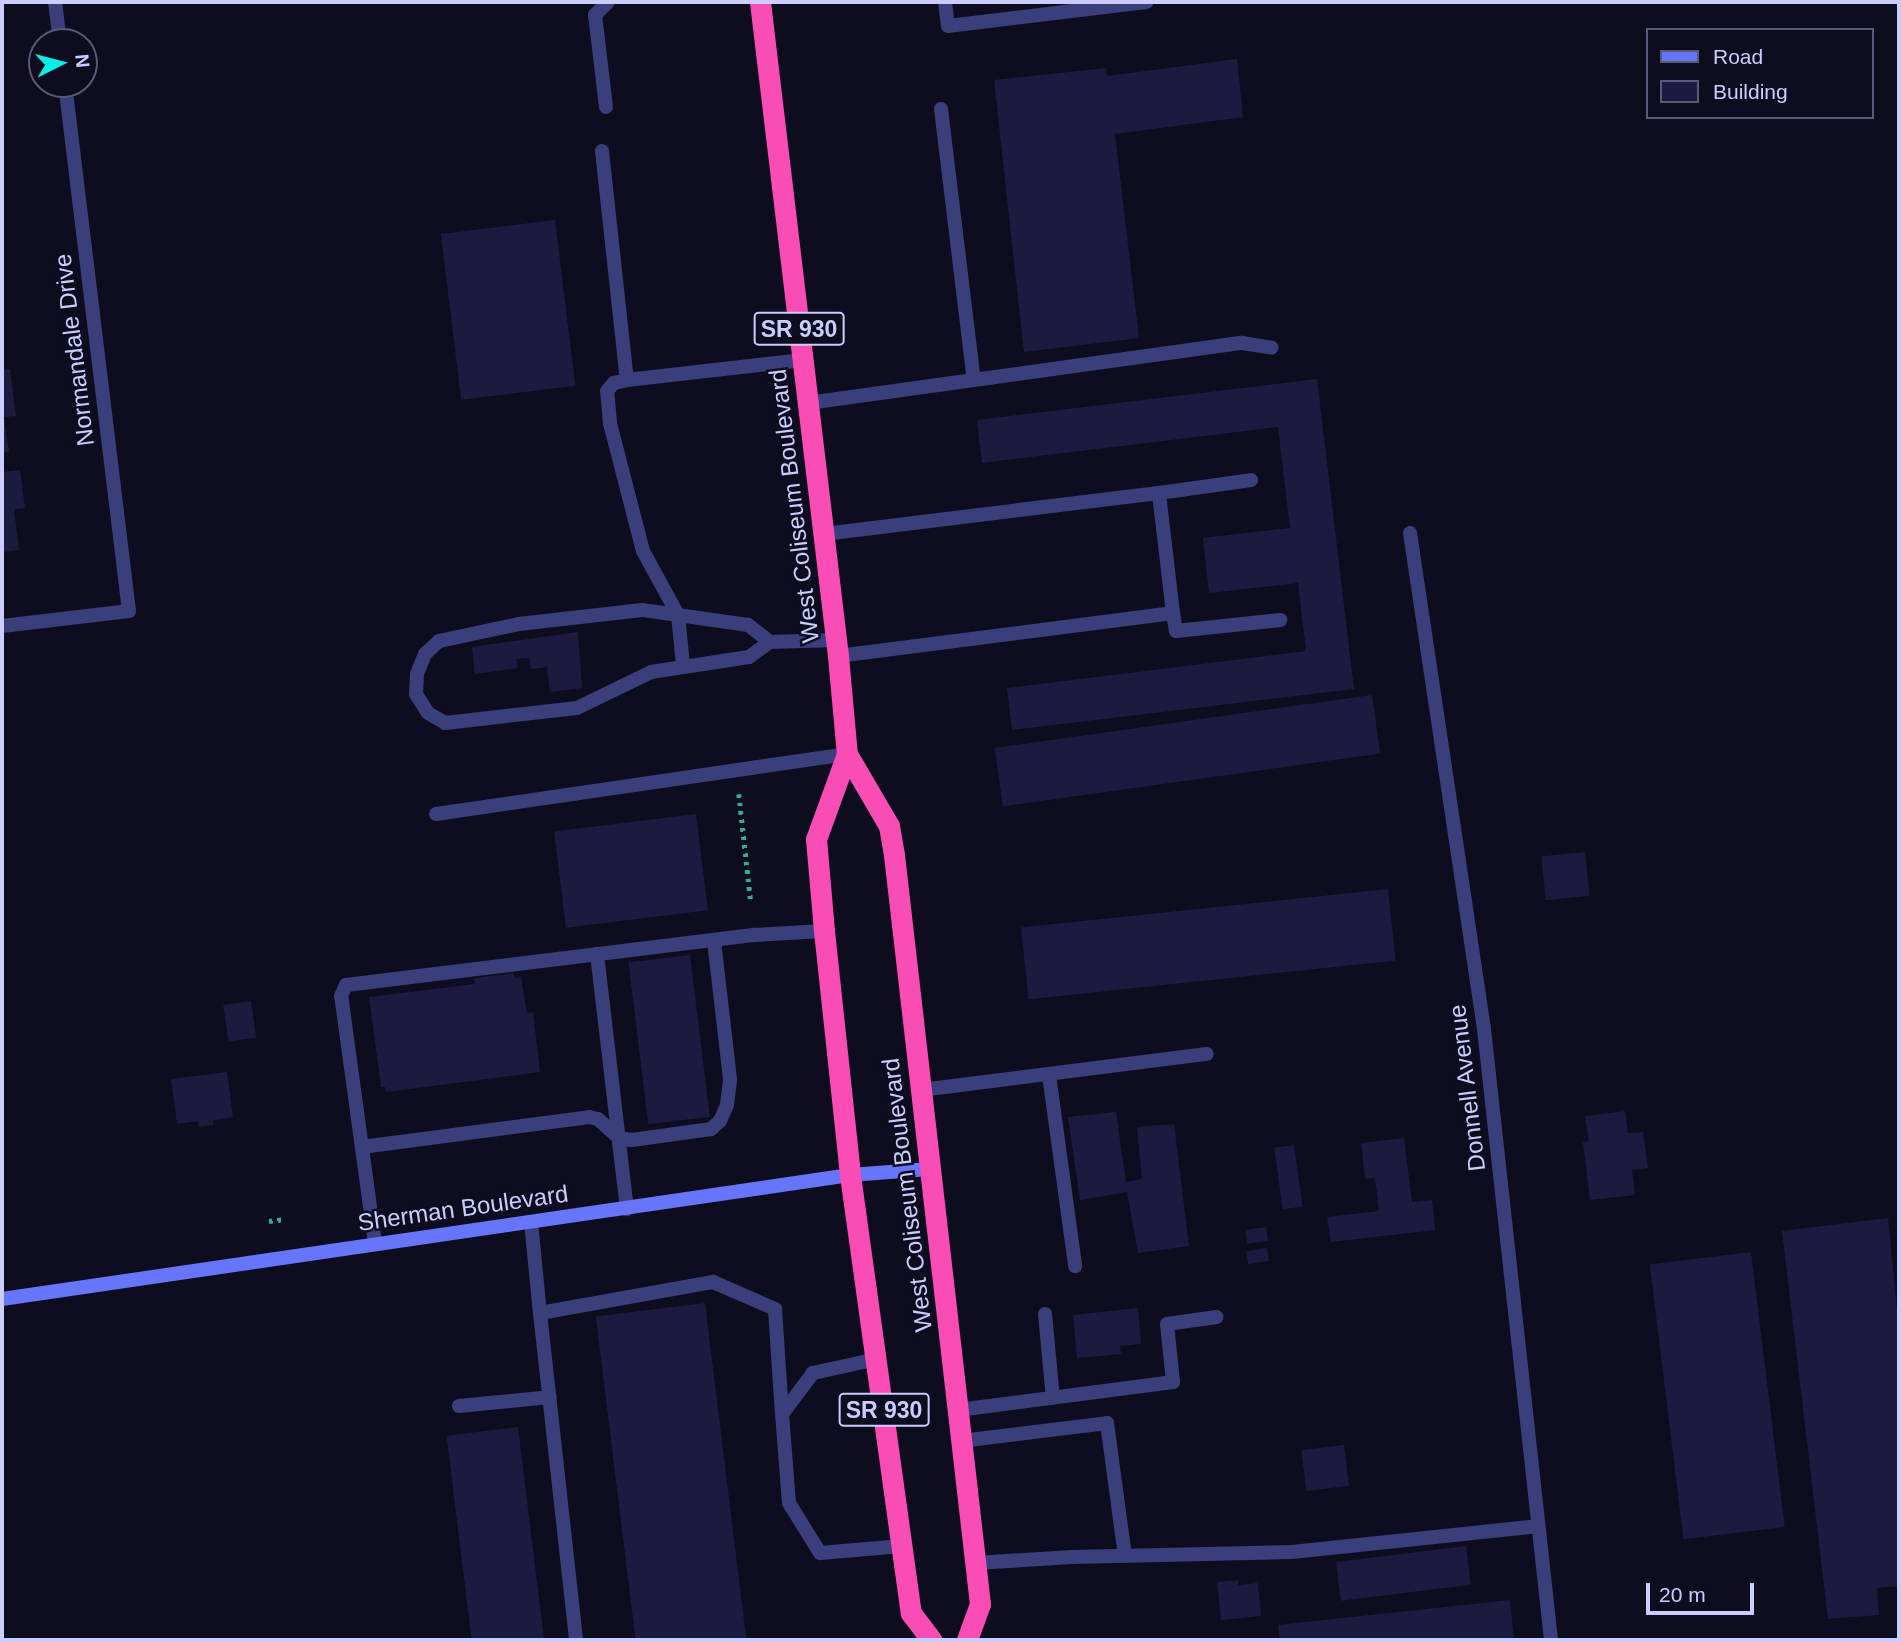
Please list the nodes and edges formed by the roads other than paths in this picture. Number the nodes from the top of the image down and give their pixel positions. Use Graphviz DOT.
graph roads {
  1 [pos="55,2"];
  2 [pos="608,2"];
  3 [pos="760,2"];
  4 [pos="945,2"];
  5 [pos="1147,2"];
  6 [pos="58,28"];
  7 [pos="67,98"];
  8 [pos="606,107"];
  9 [pos="941,109"];
  10 [pos="602,151"];
  11 [pos="1272,348"];
  12 [pos="803,360"];
  13 [pos="627,380"];
  14 [pos="974,380"];
  15 [pos="808,403"];
  16 [pos="1251,480"];
  17 [pos="1159,493"];
  18 [pos="1410,533"];
  19 [pos="824,534"];
  20 [pos="1173,613"];
  21 [pos="678,615"];
  22 [pos="1280,620"];
  23 [pos="2,626"];
  24 [pos="770,642"];
  25 [pos="837,648"];
  26 [pos="683,665"];
  27 [pos="847,754"];
  28 [pos="436,814"];
  29 [pos="824,931"];
  30 [pos="714,940"];
  31 [pos="597,954"];
  32 [pos="1208,1054"];
  33 [pos="1049,1075"];
  34 [pos="922,1090"];
  35 [pos="619,1138"];
  36 [pos="362,1147"];
  37 [pos="930,1169"];
  38 [pos="850,1175"];
  39 [pos="627,1209"];
  40 [pos="531,1222"];
  41 [pos="376,1243"];
  42 [pos="1075,1266"];
  43 [pos="2,1299"];
  44 [pos="540,1313"];
  45 [pos="1045,1314"];
  46 [pos="1217,1317"];
  47 [pos="877,1359"];
  48 [pos="550,1397"];
  49 [pos="1053,1398"];
  50 [pos="459,1406"];
  51 [pos="958,1409"];
  52 [pos="782,1414"];
  53 [pos="961,1441"];
  54 [pos="1538,1526"];
  55 [pos="902,1546"];
  56 [pos="1125,1556"];
  57 [pos="975,1563"];
  58 [pos="576,1640"];
  59 [pos="930,1640"];
  60 [pos="967,1640"];
  61 [pos="1551,1640"];
  1 -- 6 [label="street"];
  2 -- 8 [label="street"];
  3 -- 12 [label="highway, West Coliseum Boulevard / SR 930"];
  4 -- 5 [label="street"];
  7 -- 23 [label="street, Normandale Drive"];
  9 -- 14 [label="street"];
  10 -- 13 [label="street"];
  11 -- 14 [label="street"];
  12 -- 13 [label="street"];
  12 -- 15 [label="highway, West Coliseum Boulevard / SR 930"];
  13 -- 21 [label="street"];
  14 -- 15 [label="street"];
  15 -- 19 [label="highway, West Coliseum Boulevard / SR 930"];
  16 -- 17 [label="street"];
  17 -- 19 [label="street"];
  17 -- 20 [label="street"];
  18 -- 54 [label="street, Donnell Avenue"];
  19 -- 25 [label="highway, West Coliseum Boulevard / SR 930"];
  20 -- 22 [label="street"];
  20 -- 25 [label="street"];
  21 -- 24 [label="street"];
  21 -- 26 [label="street"];
  21 -- 26 [label="street"];
  24 -- 25 [label="street"];
  24 -- 26 [label="street"];
  25 -- 27 [label="highway, West Coliseum Boulevard / SR 930"];
  27 -- 28 [label="street"];
  27 -- 29 [label="highway, West Coliseum Boulevard / SR 930"];
  27 -- 34 [label="highway, West Coliseum Boulevard / SR 930"];
  29 -- 30 [label="street"];
  29 -- 38 [label="highway, West Coliseum Boulevard / SR 930"];
  30 -- 31 [label="street"];
  30 -- 35 [label="street"];
  31 -- 35 [label="street"];
  31 -- 36 [label="street"];
  32 -- 33 [label="street"];
  33 -- 34 [label="street"];
  33 -- 42 [label="street"];
  34 -- 37 [label="highway, West Coliseum Boulevard / SR 930"];
  35 -- 36 [label="street"];
  35 -- 39 [label="street"];
  36 -- 41 [label="street"];
  37 -- 38 [label="main road, Sherman Boulevard"];
  37 -- 51 [label="highway, West Coliseum Boulevard / SR 930"];
  38 -- 39 [label="main road, Sherman Boulevard"];
  38 -- 47 [label="highway, West Coliseum Boulevard / SR 930"];
  39 -- 40 [label="main road, Sherman Boulevard"];
  40 -- 41 [label="main road, Sherman Boulevard"];
  40 -- 44 [label="street"];
  41 -- 43 [label="main road, Sherman Boulevard"];
  44 -- 48 [label="street"];
  44 -- 52 [label="street"];
  45 -- 49 [label="street"];
  46 -- 49 [label="street"];
  47 -- 52 [label="street"];
  47 -- 55 [label="highway, West Coliseum Boulevard / SR 930"];
  48 -- 50 [label="street"];
  48 -- 58 [label="street"];
  49 -- 51 [label="street"];
  51 -- 53 [label="highway, West Coliseum Boulevard / SR 930"];
  52 -- 55 [label="street"];
  53 -- 56 [label="street"];
  53 -- 57 [label="highway, West Coliseum Boulevard / SR 930"];
  54 -- 56 [label="street"];
  54 -- 61 [label="street, Donnell Avenue"];
  55 -- 59 [label="highway, West Coliseum Boulevard / SR 930"];
  56 -- 57 [label="street"];
  57 -- 60 [label="highway, West Coliseum Boulevard / SR 930"];
}
